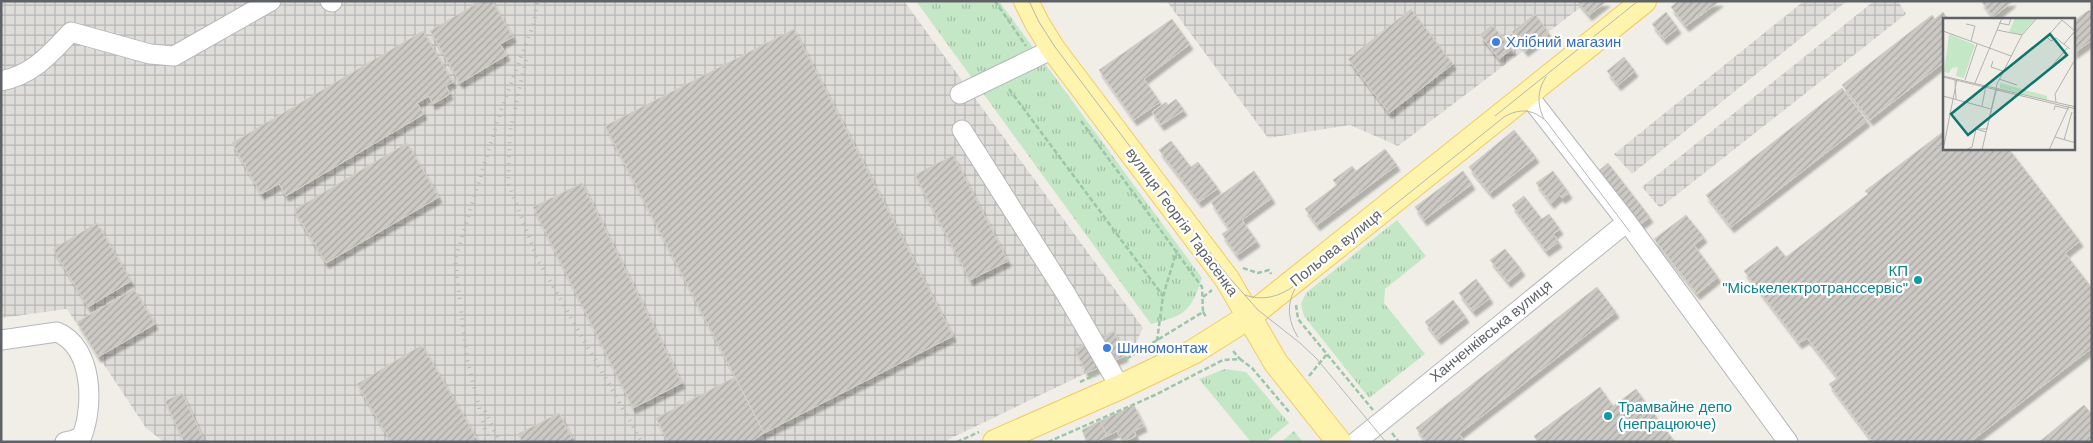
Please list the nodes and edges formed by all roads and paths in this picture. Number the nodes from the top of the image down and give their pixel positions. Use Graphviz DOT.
graph roads {
  1 [pos="271,1"];
  2 [pos="995,1"];
  3 [pos="1026,1"];
  4 [pos="1644,1"];
  5 [pos="1044,54"];
  6 [pos="999,76"];
  7 [pos="1,81"];
  8 [pos="960,94"];
  9 [pos="1527,94"];
  10 [pos="1076,114"];
  11 [pos="962,130"];
  12 [pos="1627,222"];
  13 [pos="1176,250"];
  14 [pos="1238,270"];
  15 [pos="1271,274"];
  16 [pos="1213,290"];
  17 [pos="1163,296"];
  18 [pos="1203,297"];
  19 [pos="1298,300"];
  20 [pos="1202,312"];
  21 [pos="1250,316"];
  22 [pos="1207,318"];
  23 [pos="1,340"];
  24 [pos="1157,342"];
  25 [pos="1233,350"];
  26 [pos="1327,354"];
  27 [pos="1240,359"];
  28 [pos="1114,378"];
  29 [pos="1305,381"];
  30 [pos="1074,385"];
  31 [pos="1292,416"];
  32 [pos="1381,420"];
  33 [pos="991,435"];
  34 [pos="65,442"];
  35 [pos="957,442"];
  36 [pos="1048,442"];
  37 [pos="1338,442"];
  38 [pos="1356,442"];
  39 [pos="1399,442"];
  40 [pos="1788,442"];
  1 -- 7 [label="street"];
  2 -- 5 [label="path"];
  3 -- 5 [label="main road, вулиця Георгія Тарасенка"];
  4 -- 9 [label="main road, Польова вулиця"];
  5 -- 6 [label="street"];
  5 -- 21 [label="main road, вулиця Георгія Тарасенка"];
  6 -- 8 [label="street"];
  6 -- 17 [label="path"];
  9 -- 12 [label="street"];
  9 -- 21 [label="main road, Польова вулиця"];
  10 -- 13 [label="path"];
  11 -- 28 [label="street"];
  12 -- 32 [label="street, Ханченківська вулиця"];
  12 -- 40 [label="street"];
  13 -- 17 [label="path"];
  13 -- 18 [label="path"];
  14 -- 15 [label="path"];
  16 -- 18 [label="path"];
  17 -- 24 [label="path"];
  18 -- 20 [label="path"];
  19 -- 26 [label="path"];
  20 -- 22 [label="path"];
  20 -- 24 [label="path"];
  21 -- 28 [label="main road, Польова вулиця"];
  21 -- 37 [label="main road, вулиця Георгія Тарасенка"];
  23 -- 34 [label="street"];
  24 -- 28 [label="path"];
  25 -- 27 [label="path"];
  26 -- 29 [label="path"];
  26 -- 32 [label="path"];
  27 -- 31 [label="path"];
  27 -- 36 [label="path"];
  28 -- 30 [label="path"];
  28 -- 33 [label="main road, Польова вулиця"];
  32 -- 38 [label="street, Ханченківська вулиця"];
  32 -- 39 [label="path"];
  33 -- 35 [label="path"];
}
